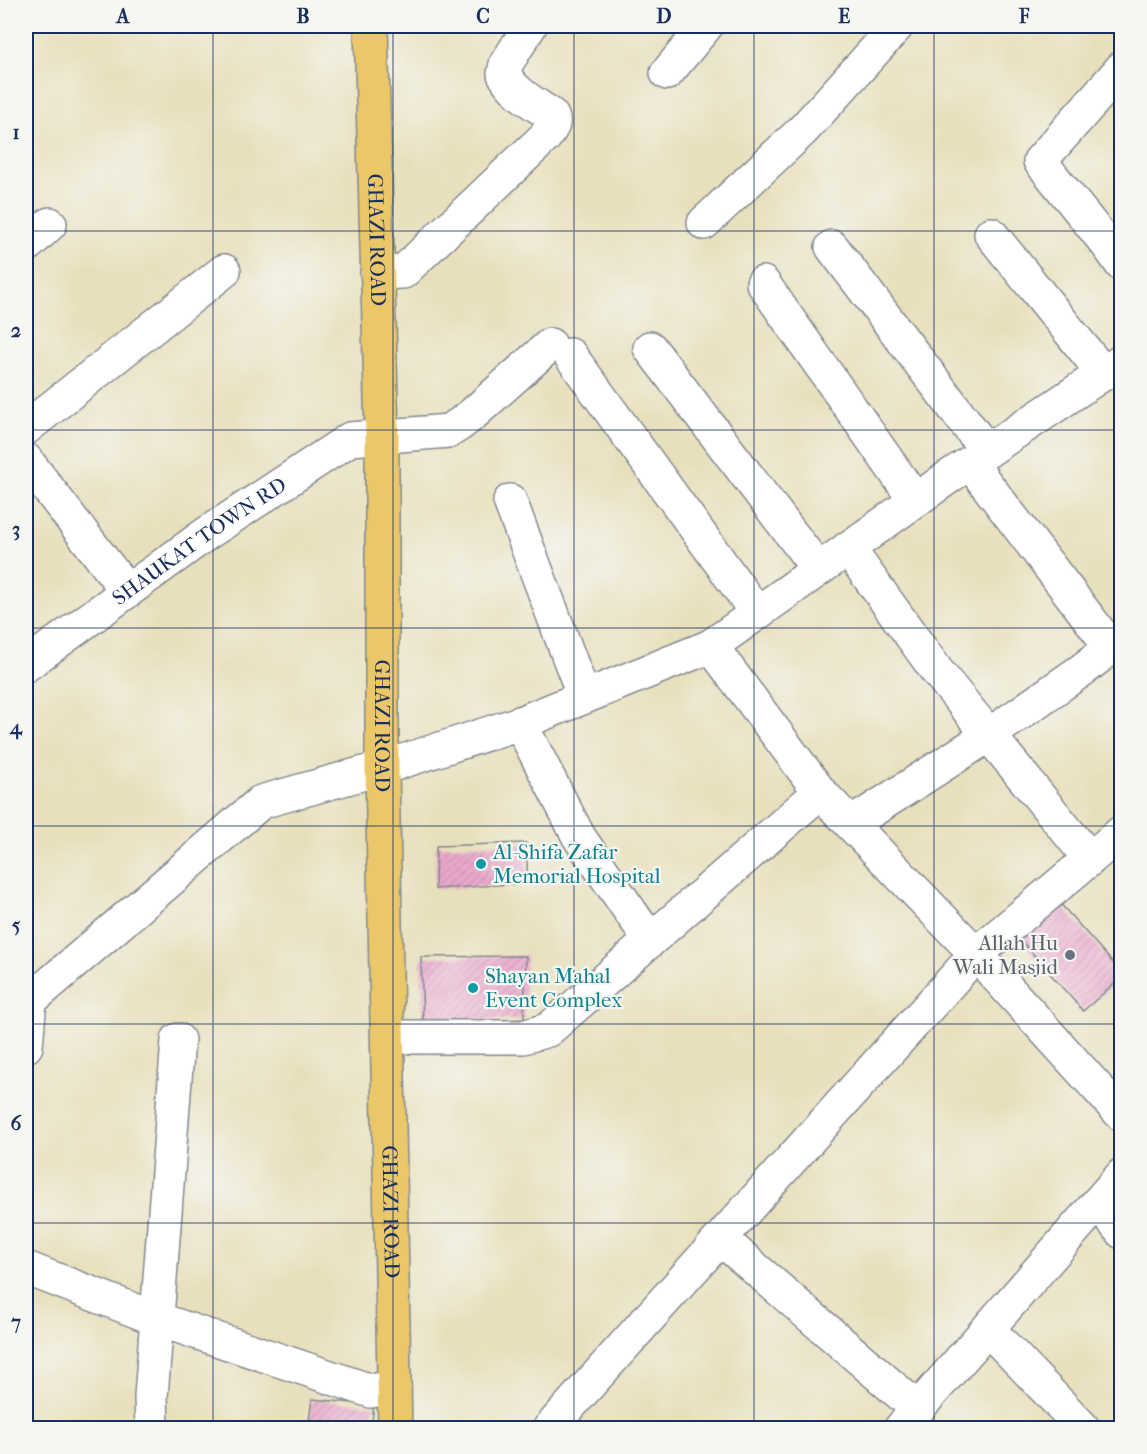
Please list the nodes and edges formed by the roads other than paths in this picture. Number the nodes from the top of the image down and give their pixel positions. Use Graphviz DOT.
graph roads {
  1 [pos="371,26"];
  2 [pos="530,26"];
  3 [pos="706,26"];
  4 [pos="897,26"];
  5 [pos="1122,68"];
  6 [pos="667,73"];
  7 [pos="704,223"];
  8 [pos="50,224"];
  9 [pos="991,234"];
  10 [pos="26,246"];
  11 [pos="832,247"];
  12 [pos="1122,265"];
  13 [pos="224,271"];
  14 [pos="377,273"];
  15 [pos="763,283"];
  16 [pos="650,348"];
  17 [pos="1113,368"];
  18 [pos="26,428"];
  19 [pos="382,435"];
  20 [pos="978,457"];
  21 [pos="26,460"];
  22 [pos="915,500"];
  23 [pos="510,501"];
  24 [pos="848,548"];
  25 [pos="818,569"];
  26 [pos="127,591"];
  27 [pos="757,613"];
  28 [pos="1116,643"];
  29 [pos="711,646"];
  30 [pos="26,665"];
  31 [pos="584,697"];
  32 [pos="520,723"];
  33 [pos="988,735"];
  34 [pos="382,768"];
  35 [pos="820,792"];
  36 [pos="851,824"];
  37 [pos="1122,832"];
  38 [pos="1090,859"];
  39 [pos="650,940"];
  40 [pos="976,954"];
  41 [pos="27,1000"];
  42 [pos="388,1037"];
  43 [pos="178,1040"];
  44 [pos="26,1046"];
  45 [pos="1122,1115"];
  46 [pos="1122,1175"];
  47 [pos="1098,1203"];
  48 [pos="1122,1232"];
  49 [pos="721,1239"];
  50 [pos="26,1268"];
  51 [pos="157,1319"];
  52 [pos="988,1329"];
  53 [pos="394,1387"];
  54 [pos="909,1419"];
  55 [pos="152,1428"];
  56 [pos="395,1428"];
  57 [pos="550,1428"];
  58 [pos="1083,1428"];
  1 -- 14 [label="main road, GHAZI ROAD"];
  2 -- 14 [label="street"];
  3 -- 6 [label="street"];
  4 -- 7 [label="street"];
  5 -- 12 [label="street"];
  8 -- 10 [label="street"];
  9 -- 17 [label="street"];
  11 -- 20 [label="street"];
  13 -- 18 [label="street"];
  14 -- 19 [label="main road, GHAZI ROAD"];
  15 -- 22 [label="street"];
  16 -- 25 [label="street"];
  17 -- 20 [label="street"];
  19 -- 26 [label="street, SHAUKAT TOWN RD"];
  19 -- 27 [label="street, SHAUKAT TOWN RD"];
  19 -- 34 [label="main road, GHAZI ROAD"];
  20 -- 22 [label="street"];
  20 -- 28 [label="street"];
  21 -- 26 [label="street"];
  22 -- 24 [label="street"];
  23 -- 31 [label="street"];
  24 -- 25 [label="street"];
  24 -- 33 [label="street"];
  25 -- 27 [label="street"];
  26 -- 30 [label="street, SHAUKAT TOWN RD"];
  27 -- 29 [label="street"];
  28 -- 33 [label="street"];
  29 -- 31 [label="street"];
  29 -- 35 [label="street"];
  31 -- 32 [label="street"];
  32 -- 34 [label="street"];
  32 -- 39 [label="street"];
  33 -- 36 [label="street"];
  33 -- 38 [label="street"];
  34 -- 41 [label="street"];
  34 -- 42 [label="main road, GHAZI ROAD"];
  35 -- 36 [label="street"];
  35 -- 39 [label="street"];
  36 -- 40 [label="street"];
  37 -- 38 [label="street"];
  38 -- 40 [label="street"];
  39 -- 42 [label="street"];
  40 -- 45 [label="street"];
  40 -- 49 [label="street"];
  41 -- 44 [label="street"];
  42 -- 53 [label="main road, GHAZI ROAD"];
  43 -- 51 [label="street"];
  46 -- 47 [label="street"];
  47 -- 48 [label="street"];
  47 -- 52 [label="street"];
  49 -- 54 [label="street"];
  49 -- 57 [label="street"];
  50 -- 51 [label="street"];
  51 -- 53 [label="street"];
  51 -- 55 [label="street"];
  52 -- 54 [label="street"];
  52 -- 58 [label="street"];
  53 -- 56 [label="main road, GHAZI ROAD"];
}
